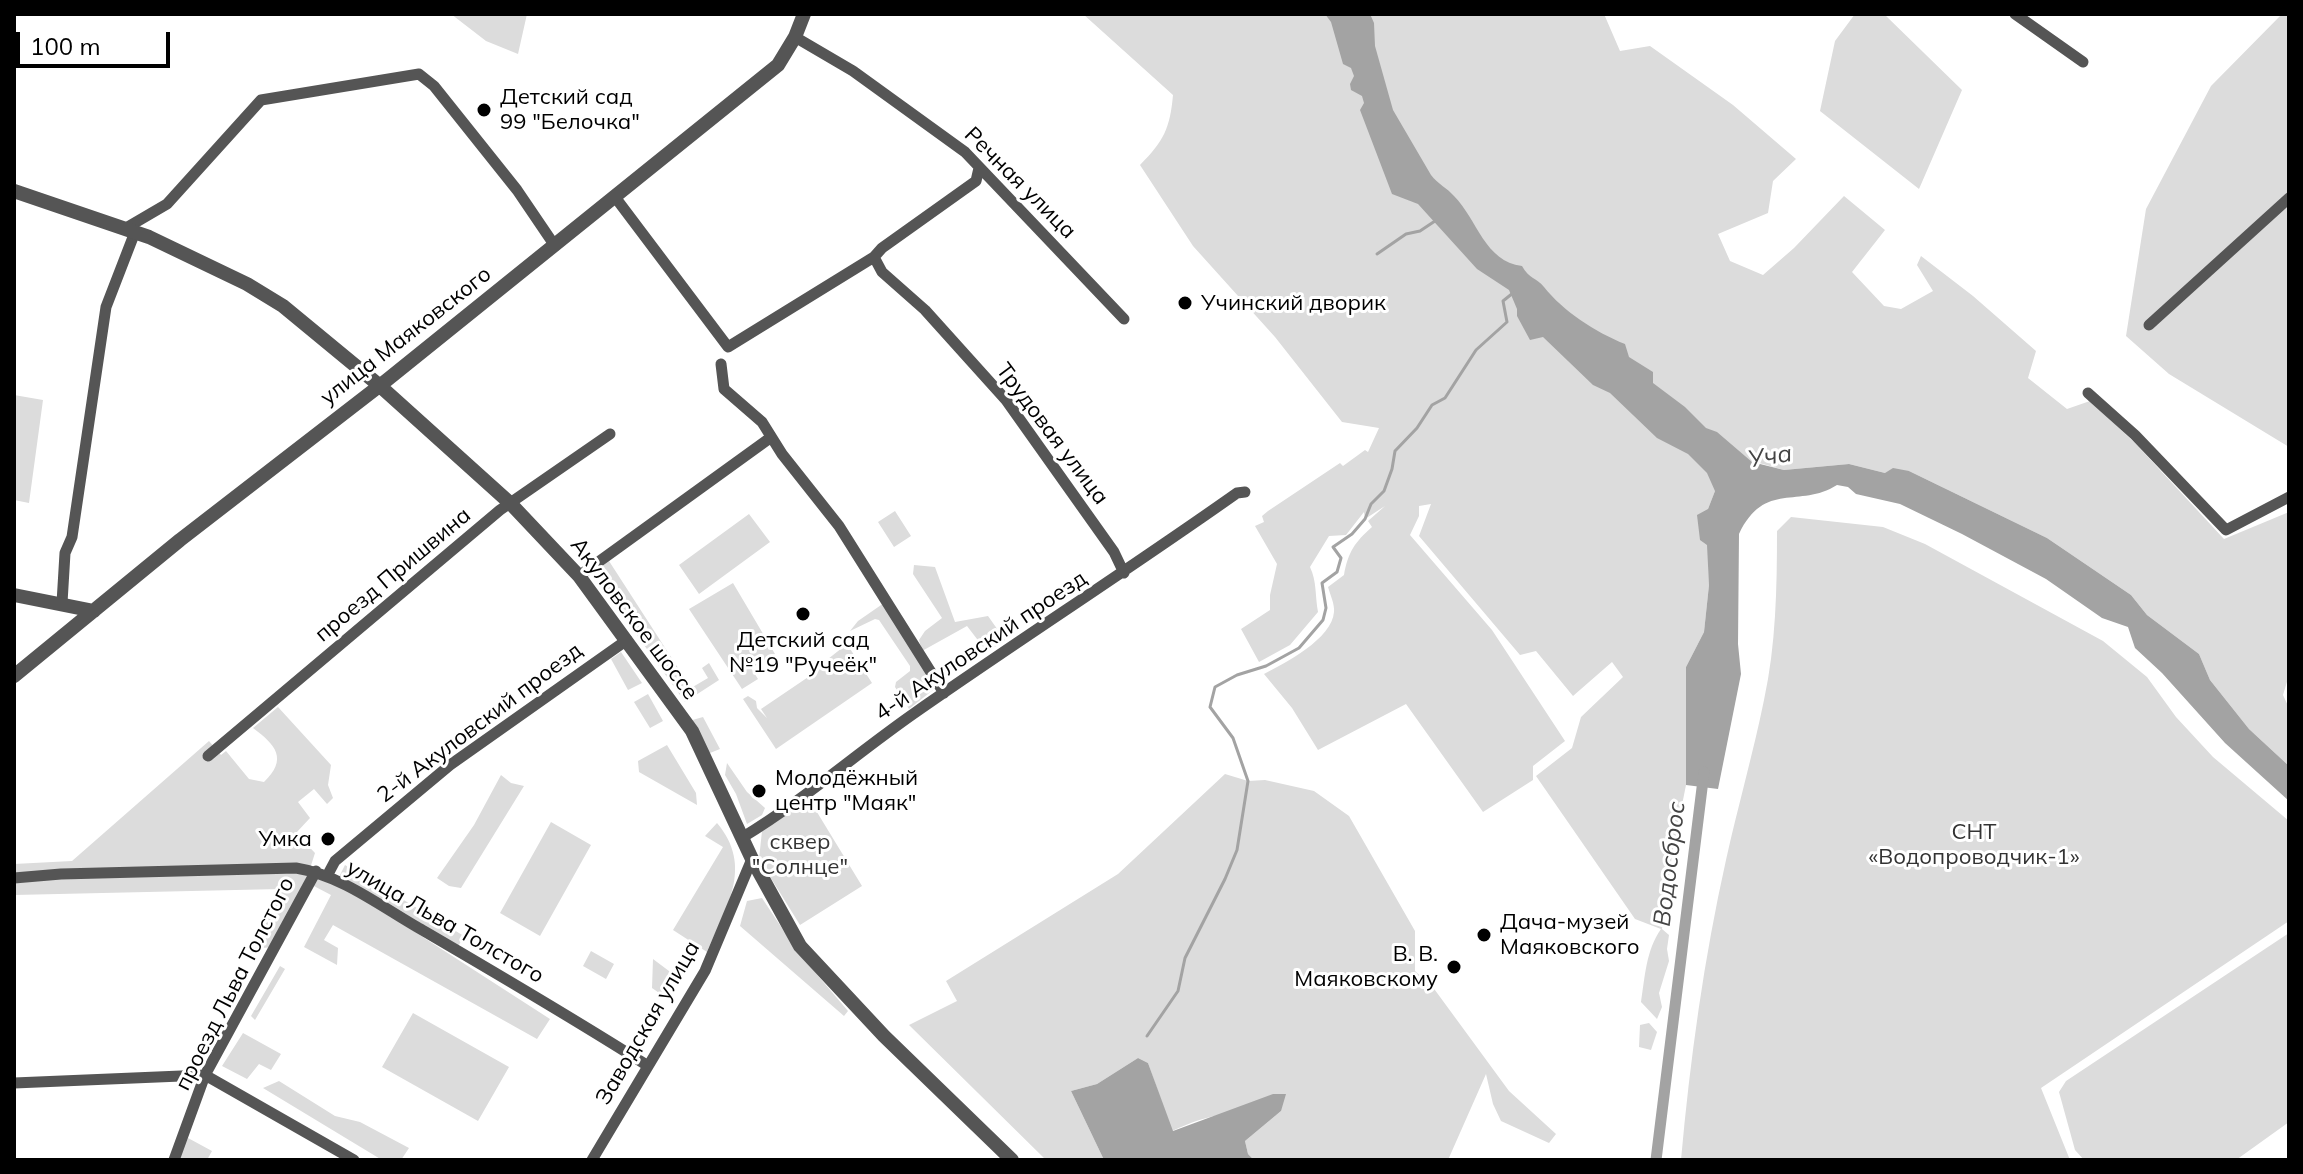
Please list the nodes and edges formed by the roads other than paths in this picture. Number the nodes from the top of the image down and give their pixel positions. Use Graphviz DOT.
graph roads {
  1 [pos="804,14"];
  2 [pos="2015,14"];
  3 [pos="795,37"];
  4 [pos="2083,62"];
  5 [pos="979,168"];
  6 [pos="14,191"];
  7 [pos="615,197"];
  8 [pos="2289,198"];
  9 [pos="131,230"];
  10 [pos="555,246"];
  11 [pos="874,257"];
  12 [pos="1124,319"];
  13 [pos="2149,325"];
  14 [pos="721,364"];
  15 [pos="380,386"];
  16 [pos="2088,393"];
  17 [pos="610,434"];
  18 [pos="770,438"];
  19 [pos="1245,492"];
  20 [pos="2289,497"];
  21 [pos="511,504"];
  22 [pos="1124,573"];
  23 [pos="579,576"];
  24 [pos="14,595"];
  25 [pos="62,603"];
  26 [pos="94,611"];
  27 [pos="627,640"];
  28 [pos="14,676"];
  29 [pos="944,693"];
  30 [pos="208,756"];
  31 [pos="743,837"];
  32 [pos="752,859"];
  33 [pos="321,873"];
  34 [pos="14,878"];
  35 [pos="648,1066"];
  36 [pos="205,1075"];
  37 [pos="14,1083"];
  38 [pos="174,1160"];
  39 [pos="354,1160"];
  40 [pos="592,1160"];
  41 [pos="1012,1160"];
  1 -- 3 [label="street, улица Маяковского"];
  2 -- 4 [label="street"];
  3 -- 5 [label="street, Речная улица"];
  3 -- 7 [label="street, улица Маяковского"];
  5 -- 11 [label="street"];
  5 -- 12 [label="street, Речная улица"];
  6 -- 9 [label="street, Акуловское шоссе"];
  7 -- 10 [label="street, улица Маяковского"];
  7 -- 11 [label="street"];
  8 -- 13 [label="street"];
  9 -- 10 [label="street"];
  9 -- 15 [label="street, Акуловское шоссе"];
  9 -- 25 [label="street"];
  10 -- 15 [label="street, улица Маяковского"];
  11 -- 22 [label="street, Трудовая улица"];
  14 -- 18 [label="street"];
  15 -- 21 [label="street, Акуловское шоссе"];
  15 -- 26 [label="street, улица Маяковского"];
  16 -- 20 [label="street"];
  17 -- 21 [label="street, проезд Пришвина"];
  18 -- 23 [label="street"];
  18 -- 29 [label="street"];
  19 -- 22 [label="street, 4-й Акуловский проезд"];
  21 -- 23 [label="street, Акуловское шоссе"];
  21 -- 30 [label="street, проезд Пришвина"];
  22 -- 29 [label="street, 4-й Акуловский проезд"];
  23 -- 27 [label="street, Акуловское шоссе"];
  24 -- 25 [label="street"];
  25 -- 26 [label="street"];
  26 -- 28 [label="street, улица Маяковского"];
  27 -- 31 [label="street, Акуловское шоссе"];
  27 -- 33 [label="street, 2-й Акуловский проезд"];
  29 -- 31 [label="street, 4-й Акуловский проезд"];
  31 -- 32 [label="street, Акуловское шоссе"];
  32 -- 35 [label="street, Заводская улица"];
  32 -- 41 [label="street, Акуловское шоссе"];
  33 -- 34 [label="street, улица Льва Толстого"];
  33 -- 35 [label="street, улица Льва Толстого"];
  33 -- 36 [label="street, проезд Льва Толстого"];
  35 -- 40 [label="street, Заводская улица"];
  36 -- 37 [label="street"];
  36 -- 38 [label="street, проезд Льва Толстого"];
  36 -- 39 [label="street"];
}
